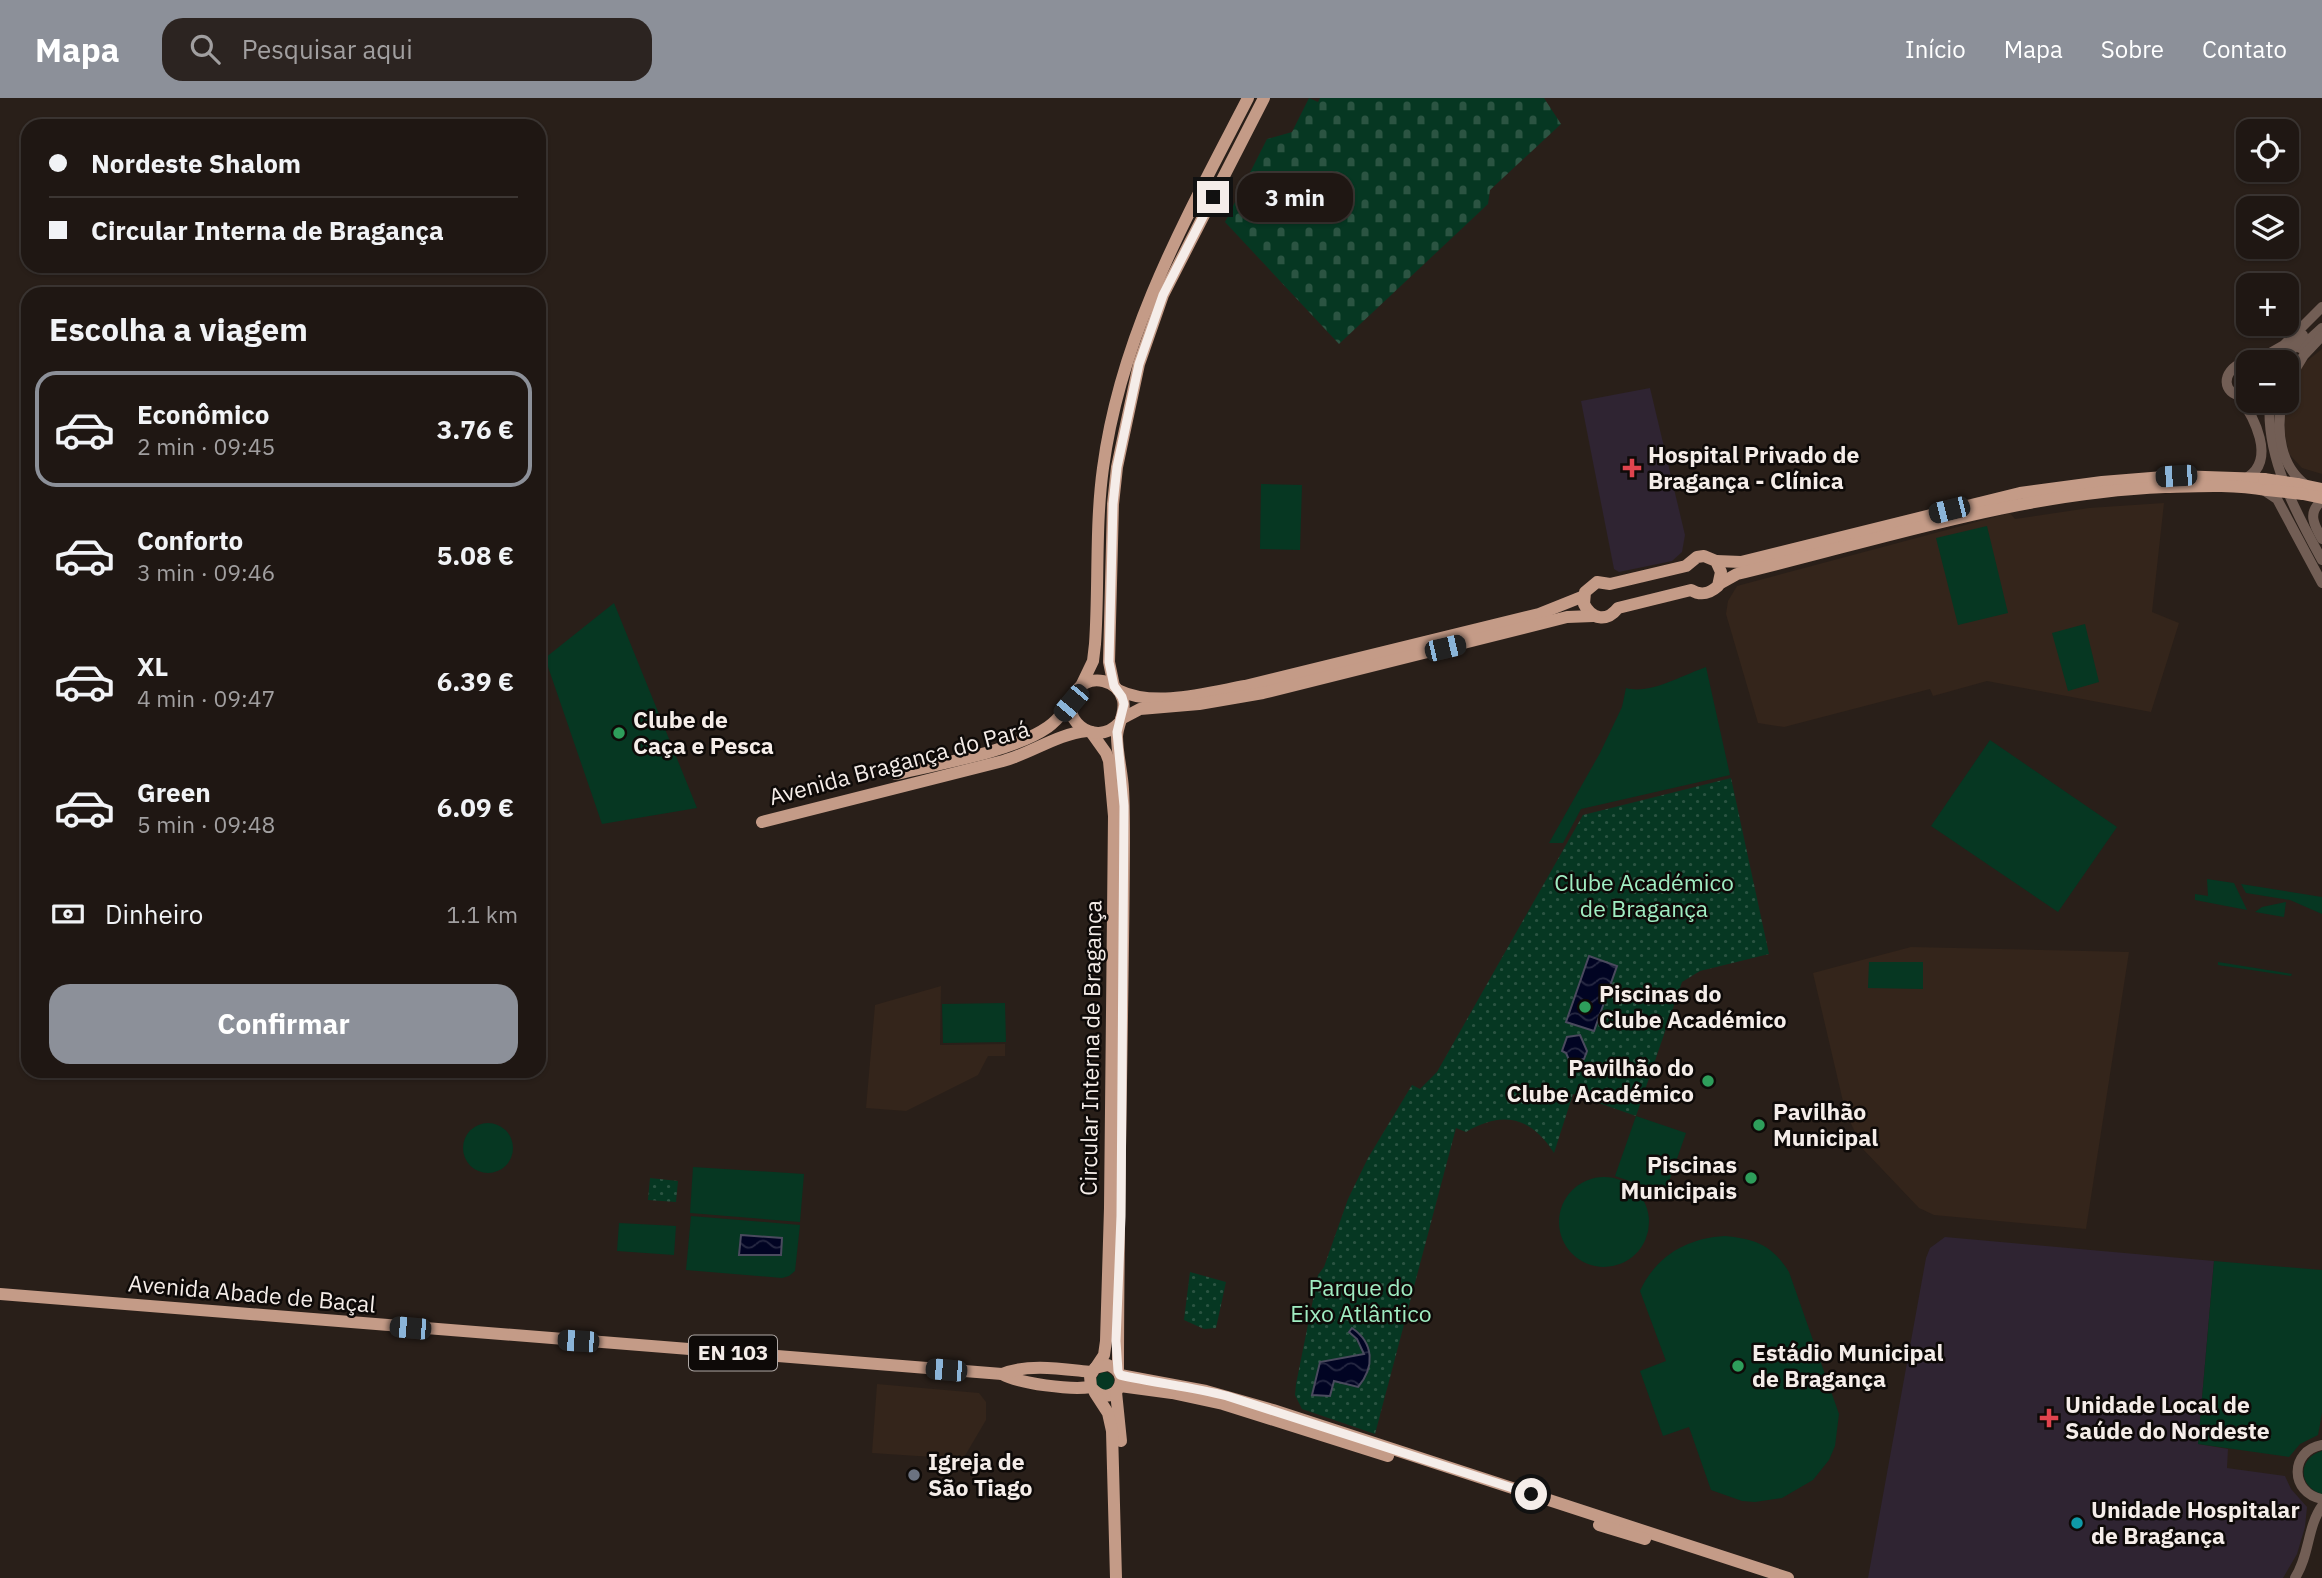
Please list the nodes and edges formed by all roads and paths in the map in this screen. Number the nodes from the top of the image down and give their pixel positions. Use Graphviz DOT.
graph roads {
  1 [pos="1248,98"];
  2 [pos="1264,98"];
  3 [pos="2322,307"];
  4 [pos="2322,314"];
  5 [pos="2322,328"];
  6 [pos="2322,336"];
  7 [pos="2276,350"];
  8 [pos="2291,350"];
  9 [pos="2299,350"];
  10 [pos="2299,363"];
  11 [pos="2236,366"];
  12 [pos="2236,395"];
  13 [pos="2250,413"];
  14 [pos="2270,413"];
  15 [pos="2276,413"];
  16 [pos="2281,413"];
  17 [pos="2248,477"];
  18 [pos="2263,486"];
  19 [pos="2302,488"];
  20 [pos="2322,489"];
  21 [pos="2322,500"];
  22 [pos="2322,539"];
  23 [pos="2322,548"];
  24 [pos="2322,560"];
  25 [pos="1716,561"];
  26 [pos="2322,583"];
  27 [pos="1719,584"];
  28 [pos="1584,596"];
  29 [pos="1593,616"];
  30 [pos="1081,686"];
  31 [pos="1116,688"];
  32 [pos="1071,703"];
  33 [pos="1120,721"];
  34 [pos="1089,732"];
  35 [pos="896,774"];
  36 [pos="762,822"];
  37 [pos="0,1294"];
  38 [pos="1093,1370"];
  39 [pos="1002,1374"];
  40 [pos="1118,1381"];
  41 [pos="1093,1390"];
  42 [pos="2321,1444"];
  43 [pos="2307,1493"];
  44 [pos="2322,1499"];
  45 [pos="2322,1506"];
  46 [pos="2314,1521"];
  47 [pos="1116,1578"];
  48 [pos="1123,1578"];
  49 [pos="1765,1578"];
  50 [pos="1788,1578"];
  51 [pos="2295,1578"];
  1 -- 30 [label="main road"];
  2 -- 31 [label="main road"];
  3 -- 7 [label="street"];
  4 -- 8 [label="street"];
  5 -- 9 [label="street"];
  6 -- 10 [label="street"];
  11 -- 12 [label="street"];
  13 -- 17 [label="street"];
  14 -- 24 [label="street"];
  15 -- 23 [label="street"];
  16 -- 19 [label="street"];
  17 -- 18 [label="main road"];
  17 -- 25 [label="main road"];
  18 -- 19 [label="main road, bridge"];
  18 -- 26 [label="street"];
  18 -- 27 [label="main road"];
  19 -- 20 [label="main road"];
  19 -- 21 [label="main road"];
  21 -- 22 [label="street"];
  25 -- 27 [label="main road"];
  25 -- 28 [label="main road"];
  27 -- 29 [label="main road"];
  28 -- 29 [label="main road"];
  28 -- 31 [label="main road"];
  29 -- 33 [label="main road"];
  30 -- 31 [label="main road"];
  30 -- 32 [label="main road"];
  31 -- 33 [label="main road"];
  32 -- 34 [label="main road"];
  32 -- 35 [label="main road, Avenida Bragança do Pará"];
  33 -- 34 [label="main road"];
  33 -- 40 [label="main road, Circular Interna de Bragança"];
  34 -- 36 [label="main road, Avenida Bragança do Pará"];
  34 -- 38 [label="main road, Circular Interna de Bragança"];
  37 -- 39 [label="main road, Avenida Abade de Baçal / EN 103"];
  38 -- 39 [label="main road, Avenida Abade de Baçal / EN 103"];
  38 -- 40 [label="main road, Avenida Abade de Baçal / EN 103"];
  38 -- 41 [label="main road"];
  39 -- 41 [label="main road, Avenida Abade de Baçal / EN 103"];
  40 -- 41 [label="main road, Avenida Abade de Baçal / EN 103"];
  40 -- 48 [label="main road, Circular Interna de Bragança"];
  40 -- 49 [label="main road, Avenida Abade de Baçal / EN 103"];
  40 -- 50 [label="main road, Avenida Abade de Baçal / EN 103"];
  41 -- 47 [label="main road"];
  42 -- 43 [label="street"];
  43 -- 44 [label="street"];
  43 -- 46 [label="street"];
  45 -- 46 [label="street"];
  46 -- 51 [label="street"];
}
